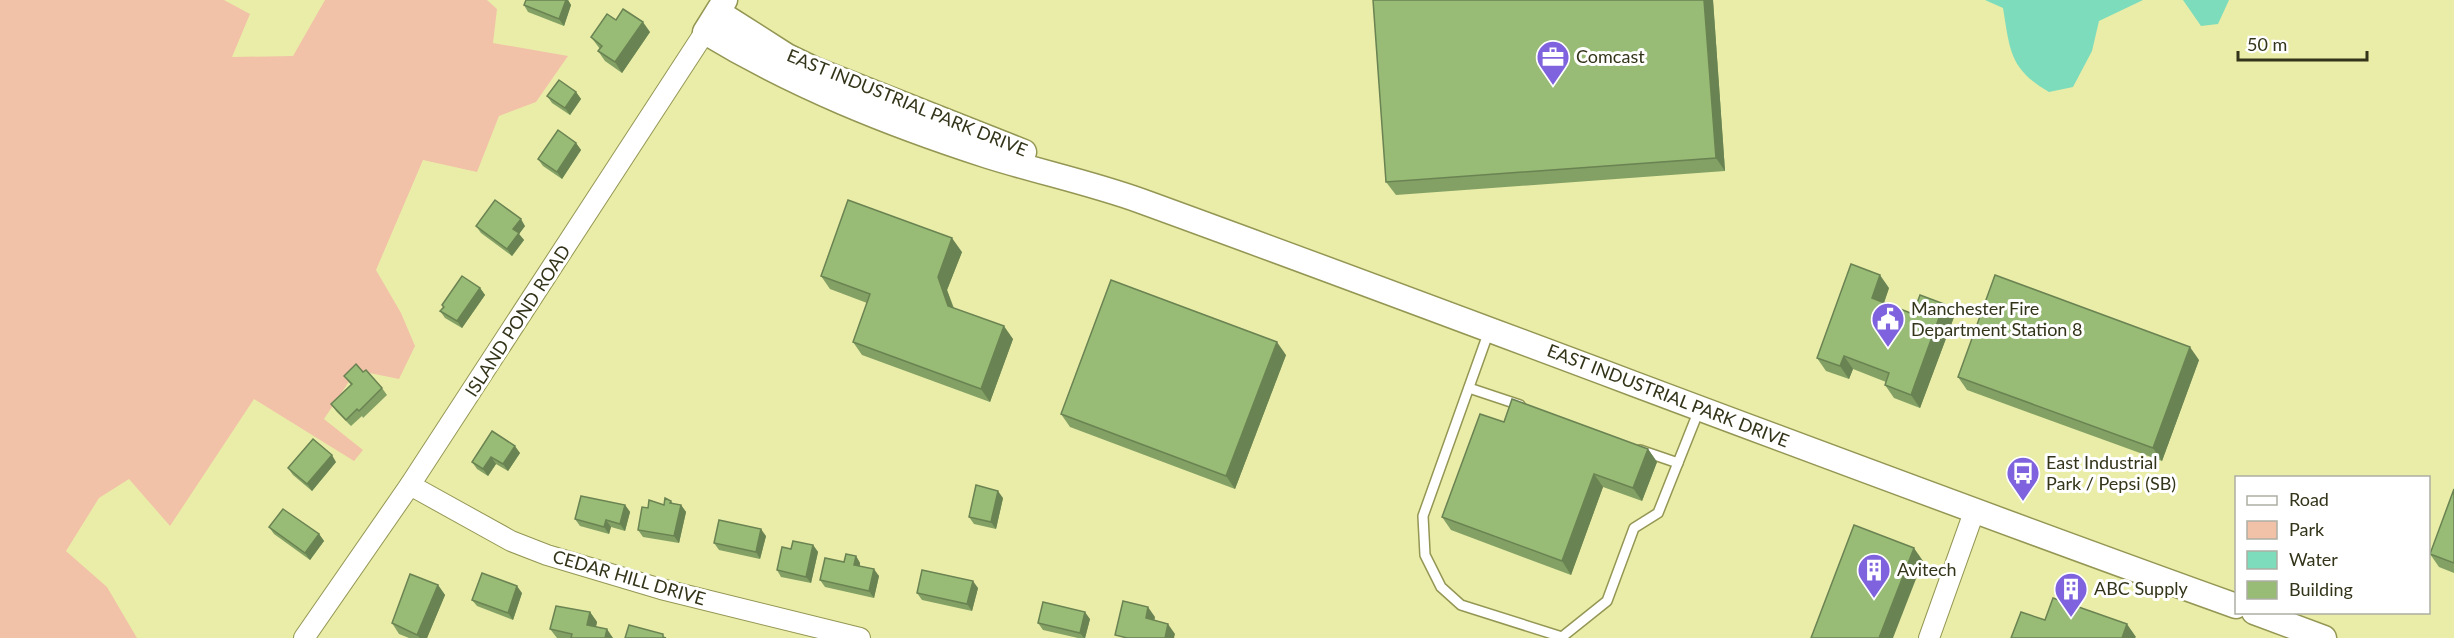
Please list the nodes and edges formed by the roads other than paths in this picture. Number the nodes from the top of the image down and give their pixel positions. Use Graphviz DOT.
graph roads {
  1 [pos="716,15"];
  2 [pos="1490,328"];
  3 [pos="1469,388"];
  4 [pos="1700,408"];
  5 [pos="1531,409"];
  6 [pos="1625,444"];
  7 [pos="1678,463"];
  8 [pos="410,485"];
  9 [pos="1974,512"];
  10 [pos="2235,606"];
  11 [pos="2259,614"];
  12 [pos="304,638"];
  13 [pos="860,638"];
  14 [pos="1929,638"];
  15 [pos="2324,638"];
  1 -- 2 [label="street, EAST INDUSTRIAL PARK DRIVE"];
  1 -- 8 [label="street, ISLAND POND ROAD"];
  2 -- 3 [label="lane"];
  2 -- 4 [label="street, EAST INDUSTRIAL PARK DRIVE"];
  3 -- 5 [label="lane"];
  3 -- 7 [label="lane"];
  4 -- 7 [label="lane"];
  4 -- 9 [label="street, EAST INDUSTRIAL PARK DRIVE"];
  6 -- 7 [label="lane"];
  8 -- 12 [label="street, ISLAND POND ROAD"];
  8 -- 13 [label="street, CEDAR HILL DRIVE"];
  9 -- 10 [label="street, EAST INDUSTRIAL PARK DRIVE"];
  9 -- 14 [label="street"];
  11 -- 15 [label="street"];
}
